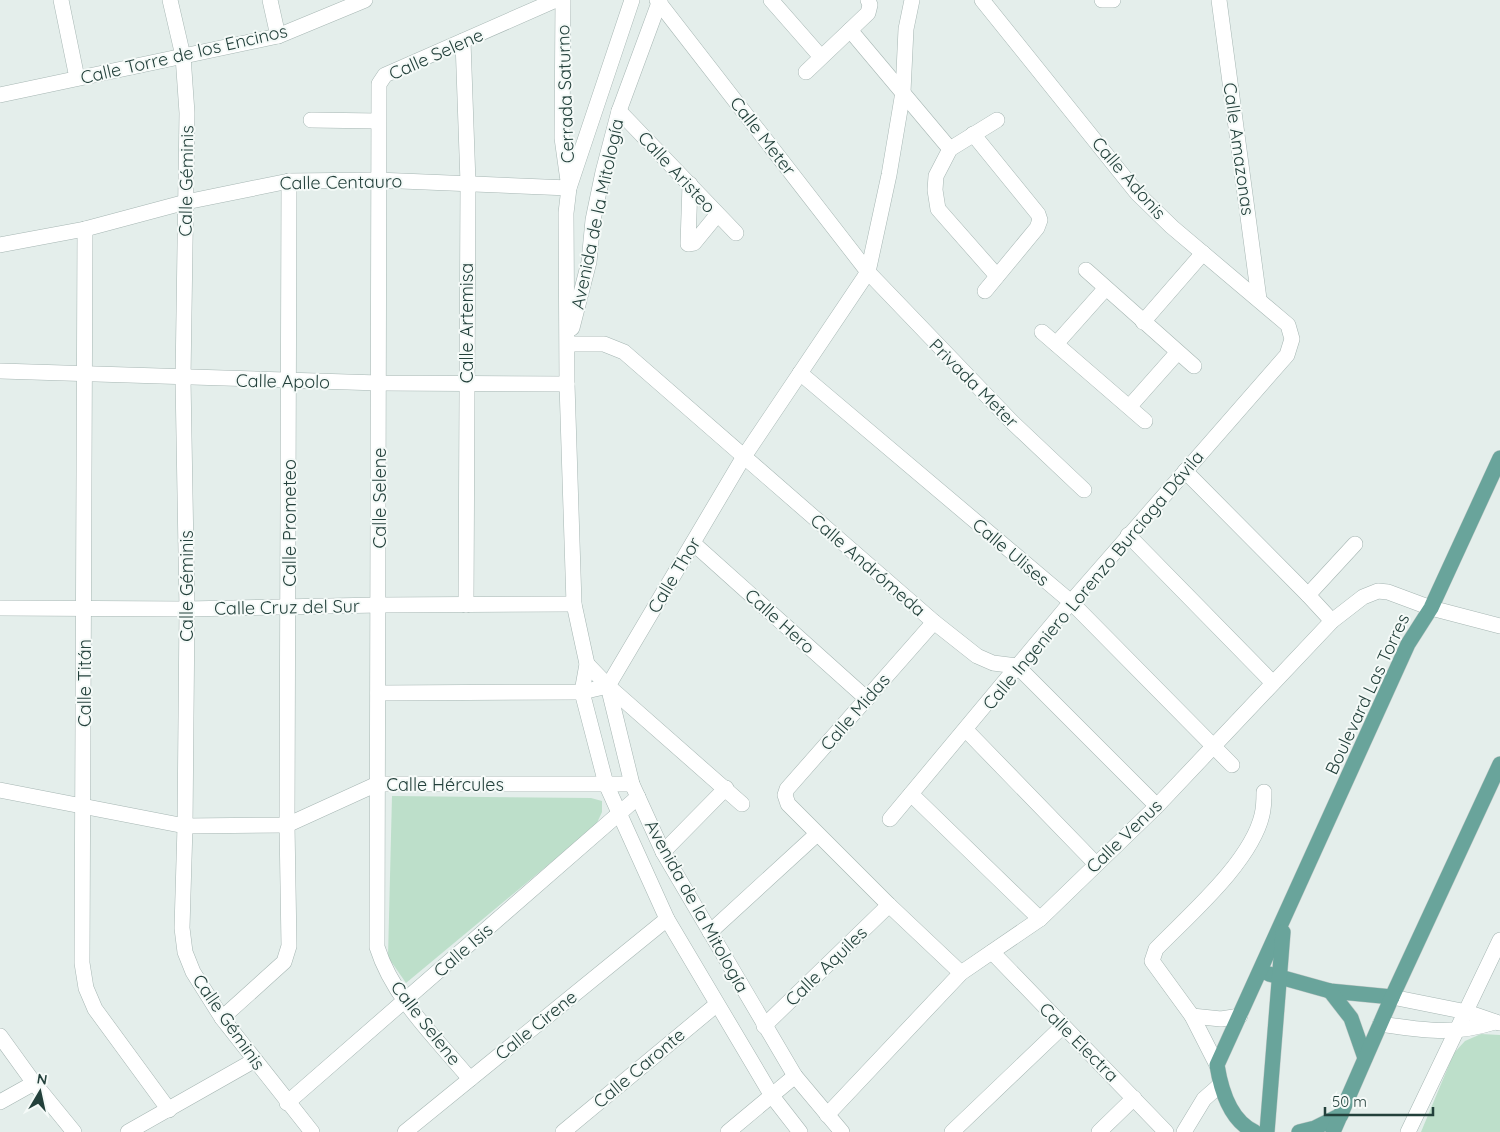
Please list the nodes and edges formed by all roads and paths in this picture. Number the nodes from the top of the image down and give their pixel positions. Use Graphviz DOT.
graph roads {
  1 [pos="61,0"];
  2 [pos="170,0"];
  3 [pos="270,0"];
  4 [pos="363,0"];
  5 [pos="556,0"];
  6 [pos="563,0"];
  7 [pos="632,0"];
  8 [pos="771,0"];
  9 [pos="868,0"];
  10 [pos="912,0"];
  11 [pos="1102,0"];
  12 [pos="1113,0"];
  13 [pos="1219,0"];
  14 [pos="659,1"];
  15 [pos="987,2"];
  16 [pos="850,30"];
  17 [pos="278,36"];
  18 [pos="463,41"];
  19 [pos="183,56"];
  20 [pos="821,56"];
  21 [pos="806,72"];
  22 [pos="77,78"];
  23 [pos="903,92"];
  24 [pos="0,95"];
  25 [pos="619,110"];
  26 [pos="311,120"];
  27 [pos="996,120"];
  28 [pos="378,121"];
  29 [pos="973,134"];
  30 [pos="950,149"];
  31 [pos="377,180"];
  32 [pos="289,181"];
  33 [pos="468,183"];
  34 [pos="690,184"];
  35 [pos="569,188"];
  36 [pos="186,202"];
  37 [pos="717,215"];
  38 [pos="85,229"];
  39 [pos="736,233"];
  40 [pos="0,244"];
  41 [pos="1203,253"];
  42 [pos="1086,270"];
  43 [pos="868,272"];
  44 [pos="997,276"];
  45 [pos="1105,289"];
  46 [pos="985,291"];
  47 [pos="1259,299"];
  48 [pos="1144,322"];
  49 [pos="1042,332"];
  50 [pos="1292,339"];
  51 [pos="568,344"];
  52 [pos="1056,344"];
  53 [pos="1177,353"];
  54 [pos="1194,366"];
  55 [pos="0,371"];
  56 [pos="800,373"];
  57 [pos="86,374"];
  58 [pos="183,378"];
  59 [pos="290,381"];
  60 [pos="378,383"];
  61 [pos="466,384"];
  62 [pos="567,384"];
  63 [pos="1130,406"];
  64 [pos="1145,421"];
  65 [pos="743,458"];
  66 [pos="1500,458"];
  67 [pos="1185,471"];
  68 [pos="1084,490"];
  69 [pos="1128,536"];
  70 [pos="692,543"];
  71 [pos="1354,544"];
  72 [pos="1308,595"];
  73 [pos="1071,602"];
  74 [pos="574,604"];
  75 [pos="379,605"];
  76 [pos="466,606"];
  77 [pos="289,607"];
  78 [pos="0,608"];
  79 [pos="1431,608"];
  80 [pos="84,609"];
  81 [pos="187,609"];
  82 [pos="1332,621"];
  83 [pos="934,622"];
  84 [pos="1500,626"];
  85 [pos="587,664"];
  86 [pos="1017,666"];
  87 [pos="1273,683"];
  88 [pos="608,686"];
  89 [pos="582,692"];
  90 [pos="378,693"];
  91 [pos="867,699"];
  92 [pos="966,730"];
  93 [pos="1213,745"];
  94 [pos="1500,764"];
  95 [pos="1232,765"];
  96 [pos="377,784"];
  97 [pos="606,784"];
  98 [pos="726,788"];
  99 [pos="0,790"];
  100 [pos="635,790"];
  101 [pos="1264,792"];
  102 [pos="911,794"];
  103 [pos="742,804"];
  104 [pos="84,805"];
  105 [pos="1157,806"];
  106 [pos="619,814"];
  107 [pos="890,819"];
  108 [pos="287,825"];
  109 [pos="185,826"];
  110 [pos="817,834"];
  111 [pos="663,852"];
  112 [pos="1095,863"];
  113 [pos="888,905"];
  114 [pos="667,919"];
  115 [pos="1040,919"];
  116 [pos="1284,920"];
  117 [pos="710,932"];
  118 [pos="1500,940"];
  119 [pos="992,952"];
  120 [pos="1261,972"];
  121 [pos="961,973"];
  122 [pos="1279,977"];
  123 [pos="1330,991"];
  124 [pos="1392,997"];
  125 [pos="405,1000"];
  126 [pos="716,1005"];
  127 [pos="1467,1012"];
  128 [pos="1192,1016"];
  129 [pos="1240,1016"];
  130 [pos="222,1018"];
  131 [pos="1497,1022"];
  132 [pos="1380,1024"];
  133 [pos="764,1026"];
  134 [pos="1063,1026"];
  135 [pos="1456,1031"];
  136 [pos="0,1036"];
  137 [pos="1365,1058"];
  138 [pos="255,1060"];
  139 [pos="1218,1065"];
  140 [pos="795,1076"];
  141 [pos="470,1078"];
  142 [pos="34,1083"];
  143 [pos="1220,1085"];
  144 [pos="772,1096"];
  145 [pos="1134,1098"];
  146 [pos="0,1102"];
  147 [pos="287,1103"];
  148 [pos="169,1110"];
  149 [pos="827,1115"];
  150 [pos="1340,1115"];
  151 [pos="74,1132"];
  152 [pos="128,1132"];
  153 [pos="312,1132"];
  154 [pos="405,1132"];
  155 [pos="562,1132"];
  156 [pos="728,1132"];
  157 [pos="800,1132"];
  158 [pos="842,1132"];
  159 [pos="952,1132"];
  160 [pos="1099,1132"];
  161 [pos="1166,1132"];
  162 [pos="1184,1132"];
  163 [pos="1255,1132"];
  164 [pos="1267,1132"];
  165 [pos="1299,1132"];
  166 [pos="1333,1132"];
  167 [pos="1408,1132"];
  1 -- 22 [label="street"];
  2 -- 19 [label="street, Calle Géminis"];
  3 -- 17 [label="street"];
  4 -- 17 [label="street, Calle Torre de los Encinos"];
  5 -- 18 [label="street, Calle Selene"];
  6 -- 35 [label="street, Cerrada Saturno"];
  7 -- 35 [label="street, Avenida de la Mitología"];
  8 -- 20 [label="street"];
  9 -- 16 [label="street"];
  10 -- 23 [label="street"];
  11 -- 12 [label="street"];
  13 -- 47 [label="street, Calle Amazonas"];
  14 -- 25 [label="street, Avenida de la Mitología"];
  14 -- 43 [label="street, Calle Meter"];
  15 -- 41 [label="street, Calle Adonis"];
  16 -- 20 [label="street"];
  16 -- 23 [label="street"];
  17 -- 19 [label="street, Calle Torre de los Encinos"];
  18 -- 28 [label="street, Calle Selene"];
  18 -- 33 [label="street, Calle Artemisa"];
  19 -- 22 [label="street, Calle Torre de los Encinos"];
  19 -- 36 [label="street, Calle Géminis"];
  20 -- 21 [label="street"];
  22 -- 24 [label="street, Calle Torre de los Encinos"];
  23 -- 30 [label="street"];
  23 -- 43 [label="street"];
  25 -- 34 [label="street, Calle Aristeo"];
  25 -- 51 [label="street, Avenida de la Mitología"];
  26 -- 28 [label="street"];
  27 -- 29 [label="street"];
  28 -- 31 [label="street, Calle Selene"];
  29 -- 30 [label="street"];
  29 -- 44 [label="street"];
  30 -- 44 [label="street"];
  31 -- 32 [label="street, Calle Centauro"];
  31 -- 33 [label="street, Calle Centauro"];
  31 -- 60 [label="street, Calle Selene"];
  32 -- 36 [label="street, Calle Centauro"];
  32 -- 59 [label="street, Calle Prometeo"];
  33 -- 35 [label="street, Calle Centauro"];
  33 -- 61 [label="street, Calle Artemisa"];
  34 -- 37 [label="street, Calle Aristeo"];
  34 -- 37 [label="street"];
  35 -- 51 [label="street, Avenida de la Mitología"];
  36 -- 38 [label="street, Calle Centauro"];
  36 -- 58 [label="street, Calle Géminis"];
  37 -- 39 [label="street, Calle Aristeo"];
  38 -- 40 [label="street, Calle Centauro"];
  38 -- 57 [label="street, Calle Titán"];
  41 -- 47 [label="street, Calle Adonis"];
  41 -- 48 [label="street"];
  42 -- 45 [label="street"];
  43 -- 56 [label="street, Calle Thor"];
  43 -- 68 [label="street, Privada Meter"];
  44 -- 46 [label="street"];
  45 -- 48 [label="street"];
  45 -- 52 [label="street"];
  47 -- 50 [label="street, Calle Adonis"];
  48 -- 53 [label="street"];
  49 -- 52 [label="street"];
  50 -- 67 [label="street, Calle Ingeniero Lorenzo Burciaga Dávila"];
  51 -- 62 [label="street, Avenida de la Mitología"];
  51 -- 65 [label="street, Calle Andrómeda"];
  52 -- 63 [label="street"];
  53 -- 54 [label="street"];
  53 -- 63 [label="street"];
  55 -- 57 [label="street, Calle Apolo"];
  56 -- 65 [label="street, Calle Thor"];
  56 -- 73 [label="street, Calle Ulises"];
  57 -- 58 [label="street, Calle Apolo"];
  57 -- 80 [label="street, Calle Titán"];
  58 -- 59 [label="street, Calle Apolo"];
  58 -- 81 [label="street, Calle Géminis"];
  59 -- 60 [label="street, Calle Apolo"];
  59 -- 77 [label="street, Calle Prometeo"];
  60 -- 61 [label="street, Calle Apolo"];
  60 -- 75 [label="street, Calle Selene"];
  61 -- 62 [label="street, Calle Apolo"];
  61 -- 76 [label="street, Calle Artemisa"];
  62 -- 74 [label="street, Avenida de la Mitología"];
  63 -- 64 [label="street"];
  65 -- 70 [label="street, Calle Thor"];
  65 -- 83 [label="street, Calle Andrómeda"];
  66 -- 79 [label="main road, Boulevard Las Torres"];
  67 -- 69 [label="street, Calle Ingeniero Lorenzo Burciaga Dávila"];
  67 -- 72 [label="street"];
  69 -- 73 [label="street, Calle Ingeniero Lorenzo Burciaga Dávila"];
  69 -- 87 [label="street"];
  70 -- 88 [label="street, Calle Thor"];
  70 -- 91 [label="street, Calle Hero"];
  71 -- 72 [label="street"];
  72 -- 82 [label="street"];
  73 -- 86 [label="street, Calle Ingeniero Lorenzo Burciaga Dávila"];
  73 -- 93 [label="street, Calle Ulises"];
  74 -- 76 [label="street, Calle Cruz del Sur"];
  74 -- 85 [label="street, Avenida de la Mitología"];
  75 -- 76 [label="street, Calle Cruz del Sur"];
  75 -- 77 [label="street, Calle Cruz del Sur"];
  75 -- 90 [label="street, Calle Selene"];
  77 -- 81 [label="street, Calle Cruz del Sur"];
  77 -- 108 [label="street, Calle Prometeo"];
  78 -- 80 [label="street, Calle Cruz del Sur"];
  79 -- 82 [label="street, Calle Venus"];
  79 -- 84 [label="street"];
  79 -- 116 [label="main road, Boulevard Las Torres"];
  80 -- 81 [label="street, Calle Cruz del Sur"];
  80 -- 104 [label="street, Calle Titán"];
  81 -- 109 [label="street, Calle Géminis"];
  82 -- 87 [label="street, Calle Venus"];
  83 -- 86 [label="street, Calle Andrómeda"];
  83 -- 91 [label="street, Calle Midas"];
  85 -- 88 [label="street, Avenida de la Mitología"];
  85 -- 89 [label="street, Avenida de la Mitología"];
  86 -- 92 [label="street, Calle Ingeniero Lorenzo Burciaga Dávila"];
  86 -- 105 [label="street"];
  87 -- 93 [label="street, Calle Venus"];
  88 -- 89 [label="street"];
  88 -- 98 [label="street"];
  88 -- 100 [label="street, Avenida de la Mitología"];
  89 -- 90 [label="street"];
  89 -- 97 [label="street, Avenida de la Mitología"];
  90 -- 96 [label="street, Calle Selene"];
  91 -- 110 [label="street, Calle Midas"];
  92 -- 102 [label="street, Calle Ingeniero Lorenzo Burciaga Dávila"];
  92 -- 112 [label="street"];
  93 -- 95 [label="street, Calle Ulises"];
  93 -- 105 [label="street, Calle Venus"];
  94 -- 124 [label="main road"];
  96 -- 97 [label="street, Calle Hércules"];
  96 -- 108 [label="street, Calle Hércules"];
  96 -- 125 [label="street, Calle Selene"];
  97 -- 100 [label="street, Calle Hércules"];
  97 -- 106 [label="street, Avenida de la Mitología"];
  98 -- 103 [label="street"];
  98 -- 111 [label="street"];
  99 -- 104 [label="street, Calle Hércules"];
  100 -- 106 [label="street, Calle Isis"];
  100 -- 111 [label="street, Avenida de la Mitología"];
  101 -- 128 [label="street"];
  102 -- 107 [label="street, Calle Ingeniero Lorenzo Burciaga Dávila"];
  102 -- 115 [label="street"];
  104 -- 109 [label="street, Calle Hércules"];
  104 -- 148 [label="street, Calle Titán"];
  105 -- 112 [label="street, Calle Venus"];
  106 -- 114 [label="street, Avenida de la Mitología"];
  106 -- 125 [label="street, Calle Isis"];
  108 -- 109 [label="street, Calle Hércules"];
  108 -- 130 [label="street, Calle Prometeo"];
  109 -- 130 [label="street, Calle Géminis"];
  110 -- 113 [label="street"];
  110 -- 117 [label="street"];
  111 -- 117 [label="street, Avenida de la Mitología"];
  112 -- 115 [label="street, Calle Venus"];
  113 -- 121 [label="street"];
  113 -- 133 [label="street, Calle Aquiles"];
  114 -- 126 [label="street, Avenida de la Mitología"];
  114 -- 141 [label="street, Calle Cirene"];
  115 -- 119 [label="street, Calle Venus"];
  116 -- 120 [label="main road, Boulevard Las Torres"];
  116 -- 122 [label="main road, Boulevard Las Torres"];
  117 -- 133 [label="street, Avenida de la Mitología"];
  118 -- 127 [label="street"];
  119 -- 121 [label="street, Calle Venus"];
  119 -- 134 [label="street, Calle Electra"];
  120 -- 122 [label="main road"];
  120 -- 129 [label="main road, Boulevard Las Torres"];
  121 -- 149 [label="street, Calle Venus"];
  122 -- 123 [label="main road"];
  122 -- 164 [label="main road, Boulevard Las Torres"];
  123 -- 124 [label="main road"];
  123 -- 137 [label="main road"];
  124 -- 127 [label="street"];
  124 -- 132 [label="main road"];
  125 -- 141 [label="street, Calle Selene"];
  125 -- 147 [label="street, Calle Isis"];
  126 -- 144 [label="street, Avenida de la Mitología"];
  126 -- 155 [label="street, Calle Caronte"];
  127 -- 131 [label="street"];
  127 -- 135 [label="street"];
  128 -- 129 [label="street"];
  128 -- 139 [label="street"];
  129 -- 139 [label="main road, Boulevard Las Torres"];
  130 -- 138 [label="street, Calle Géminis"];
  131 -- 135 [label="street"];
  132 -- 135 [label="street"];
  132 -- 137 [label="main road"];
  133 -- 140 [label="street, Avenida de la Mitología"];
  134 -- 145 [label="street, Calle Electra"];
  134 -- 159 [label="street"];
  135 -- 167 [label="street"];
  136 -- 142 [label="street"];
  137 -- 150 [label="main road"];
  138 -- 147 [label="street, Calle Géminis"];
  138 -- 148 [label="street"];
  139 -- 143 [label="main road, Boulevard Las Torres"];
  140 -- 144 [label="street"];
  140 -- 149 [label="street, Avenida de la Mitología"];
  141 -- 154 [label="street, Calle Cirene"];
  142 -- 146 [label="street"];
  142 -- 151 [label="street"];
  143 -- 162 [label="street"];
  143 -- 163 [label="main road, Boulevard Las Torres"];
  144 -- 156 [label="street"];
  144 -- 157 [label="street, Avenida de la Mitología"];
  145 -- 160 [label="street"];
  145 -- 161 [label="street, Calle Electra"];
  147 -- 153 [label="street, Calle Géminis"];
  148 -- 152 [label="street"];
  149 -- 158 [label="street, Avenida de la Mitología"];
  150 -- 165 [label="main road"];
  150 -- 166 [label="main road"];
}
